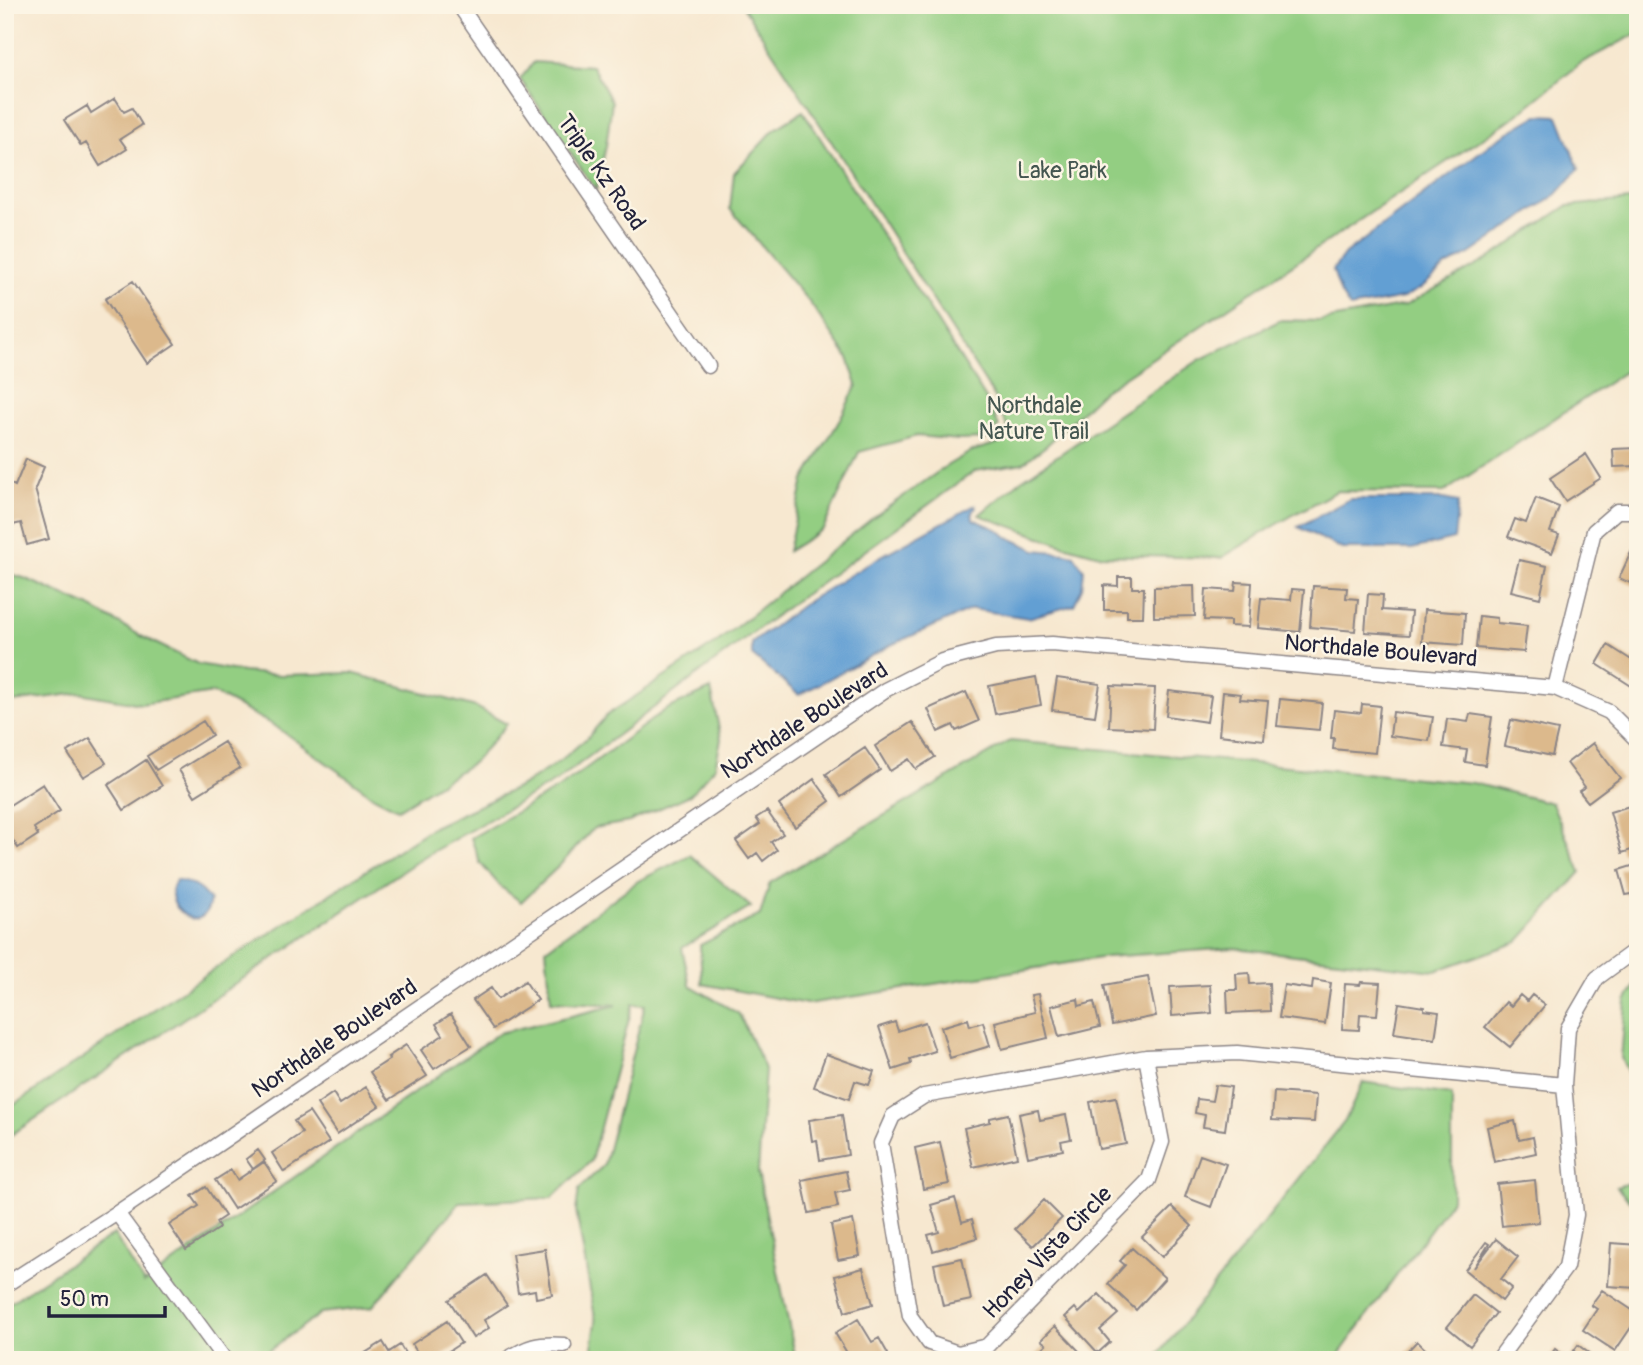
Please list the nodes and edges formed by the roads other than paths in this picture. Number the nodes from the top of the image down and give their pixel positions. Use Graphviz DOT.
graph roads {
  1 [pos="459,5"];
  2 [pos="708,366"];
  3 [pos="1638,511"];
  4 [pos="1555,688"];
  5 [pos="1638,741"];
  6 [pos="1638,948"];
  7 [pos="1146,1058"];
  8 [pos="1564,1085"];
  9 [pos="117,1213"];
  10 [pos="5,1284"];
  11 [pos="564,1345"];
  12 [pos="225,1360"];
  13 [pos="506,1360"];
  14 [pos="1498,1360"];
  1 -- 2 [label="street, Triple Kz Road"];
  3 -- 4 [label="street"];
  4 -- 5 [label="street, Northdale Boulevard"];
  4 -- 9 [label="street, Northdale Boulevard"];
  6 -- 8 [label="street"];
  7 -- 7 [label="street, Honey Vista Circle"];
  7 -- 8 [label="street, Honey Vista Circle"];
  8 -- 14 [label="street"];
  9 -- 10 [label="street, Northdale Boulevard"];
  9 -- 12 [label="street"];
  11 -- 13 [label="street"];
}
